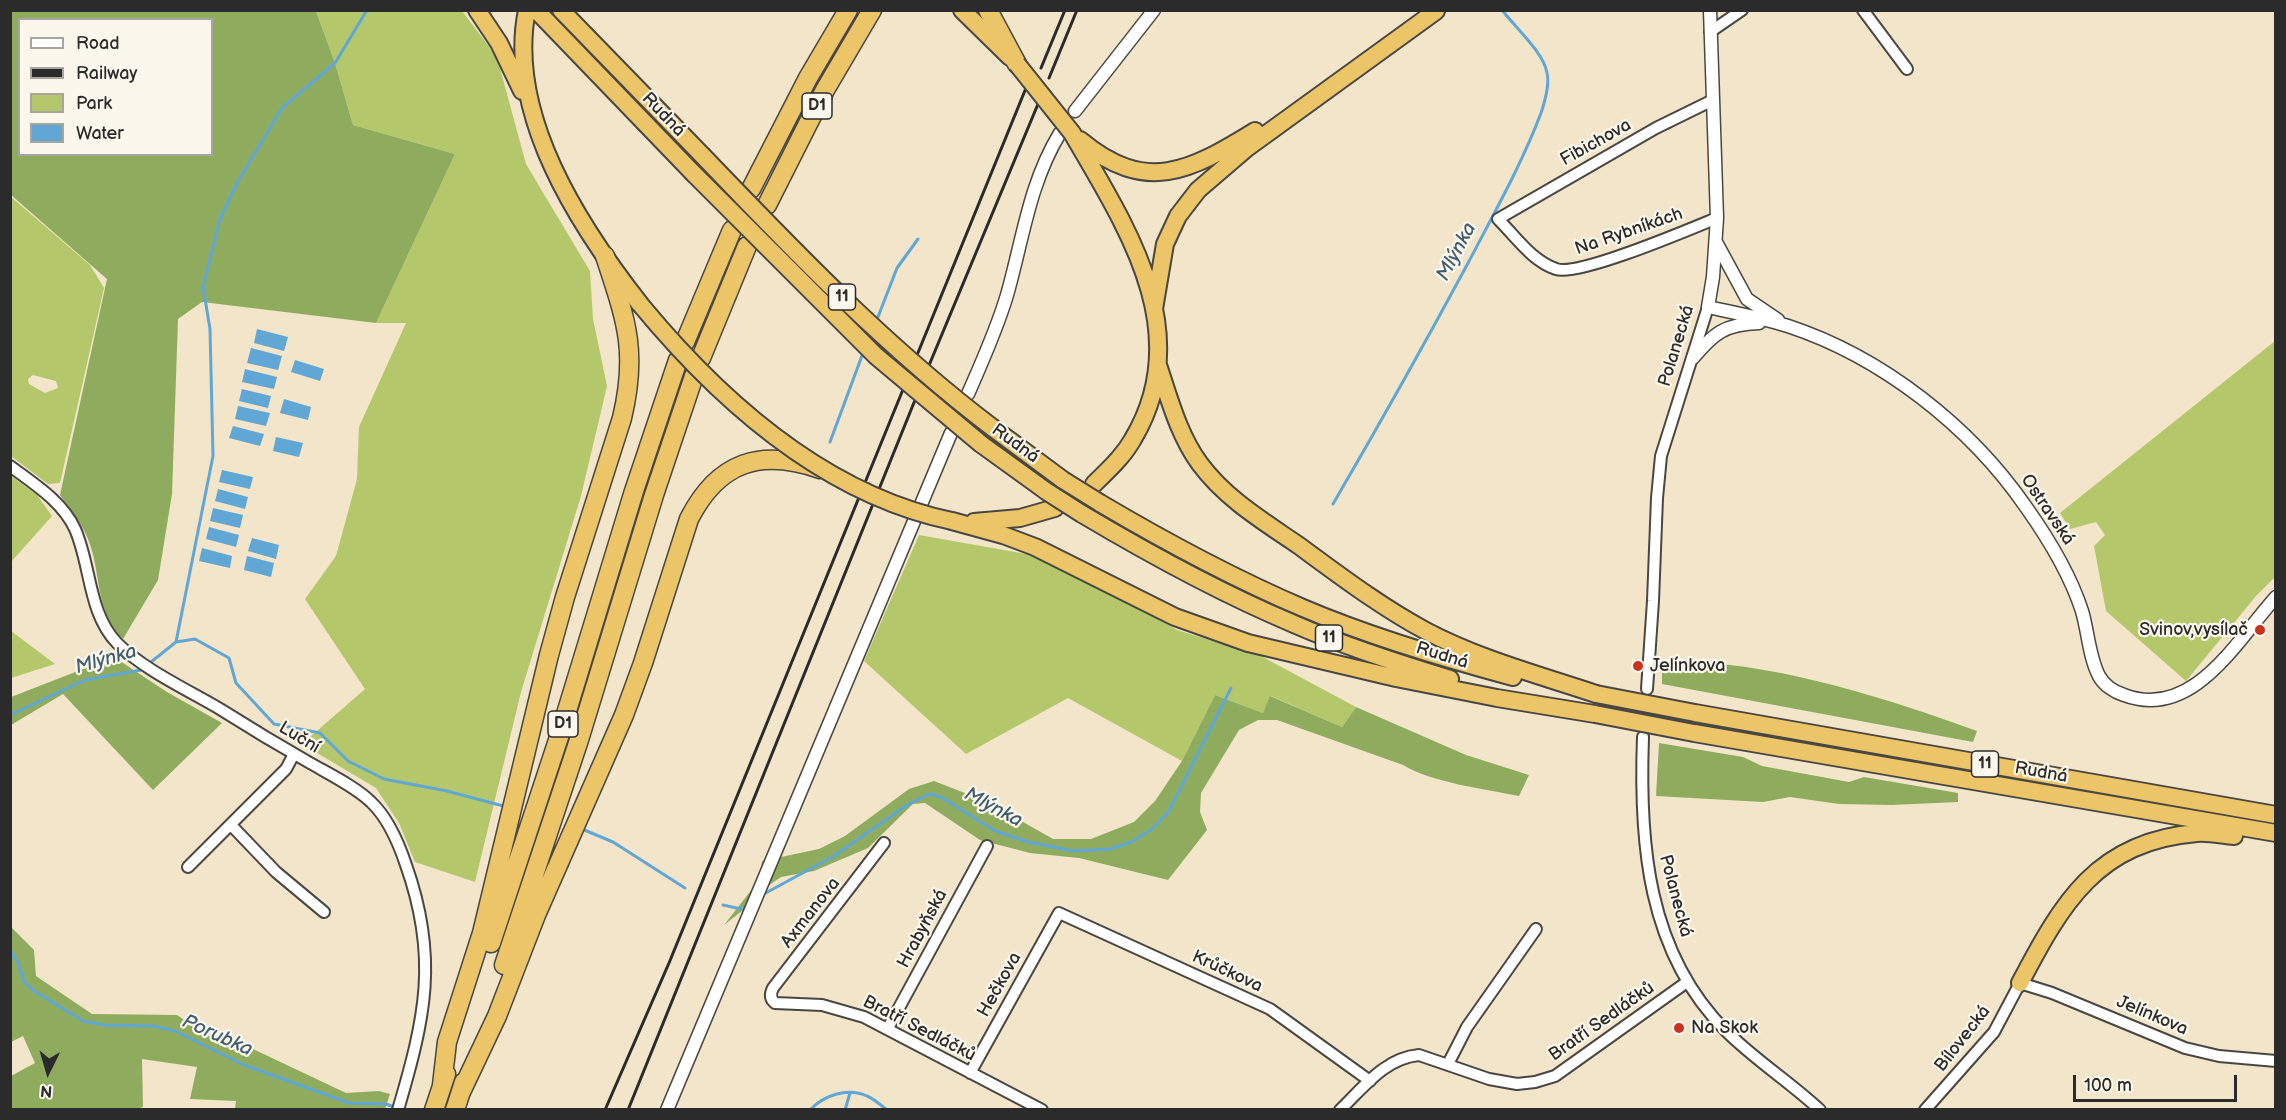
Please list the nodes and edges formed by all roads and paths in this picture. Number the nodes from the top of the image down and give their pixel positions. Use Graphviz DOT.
graph roads {
  1 [pos="477,10"];
  2 [pos="527,10"];
  3 [pos="536,10"];
  4 [pos="561,10"];
  5 [pos="848,10"];
  6 [pos="872,10"];
  7 [pos="962,10"];
  8 [pos="988,10"];
  9 [pos="1154,10"];
  10 [pos="1710,10"];
  11 [pos="1742,10"];
  12 [pos="1863,10"];
  13 [pos="1436,11"];
  14 [pos="1710,32"];
  15 [pos="1017,64"];
  16 [pos="1907,69"];
  17 [pos="1345,76"];
  18 [pos="1712,101"];
  19 [pos="1075,111"];
  20 [pos="534,119"];
  21 [pos="1066,133"];
  22 [pos="1092,156"];
  23 [pos="751,189"];
  24 [pos="767,205"];
  25 [pos="1717,218"];
  26 [pos="1498,219"];
  27 [pos="732,230"];
  28 [pos="1716,241"];
  29 [pos="747,246"];
  30 [pos="605,256"];
  31 [pos="1708,307"];
  32 [pos="1154,309"];
  33 [pos="1787,326"];
  34 [pos="685,342"];
  35 [pos="701,358"];
  36 [pos="1693,358"];
  37 [pos="678,360"];
  38 [pos="1158,365"];
  39 [pos="694,376"];
  40 [pos="968,394"];
  41 [pos="951,433"];
  42 [pos="10,466"];
  43 [pos="832,473"];
  44 [pos="1094,484"];
  45 [pos="1055,508"];
  46 [pos="952,521"];
  47 [pos="2276,597"];
  48 [pos="1647,689"];
  49 [pos="1596,694"];
  50 [pos="1594,714"];
  51 [pos="1643,737"];
  52 [pos="294,754"];
  53 [pos="2276,815"];
  54 [pos="231,825"];
  55 [pos="2273,833"];
  56 [pos="884,843"];
  57 [pos="987,846"];
  58 [pos="188,867"];
  59 [pos="324,912"];
  60 [pos="1059,913"];
  61 [pos="1536,928"];
  62 [pos="1687,982"];
  63 [pos="2020,983"];
  64 [pos="775,1003"];
  65 [pos="888,1028"];
  66 [pos="2276,1061"];
  67 [pos="1448,1064"];
  68 [pos="970,1073"];
  69 [pos="1370,1081"];
  70 [pos="442,1085"];
  71 [pos="461,1092"];
  72 [pos="398,1110"];
  73 [pos="434,1110"];
  74 [pos="455,1110"];
  75 [pos="667,1110"];
  76 [pos="1042,1110"];
  77 [pos="1340,1110"];
  78 [pos="1820,1110"];
  79 [pos="1925,1110"];
  1 -- 20 [label="highway"];
  2 -- 20 [label="highway"];
  3 -- 50 [label="highway, Rudná / 11, bridge"];
  4 -- 49 [label="highway, Rudná / 11, bridge"];
  5 -- 23 [label="highway, D1"];
  6 -- 24 [label="highway, D1"];
  7 -- 15 [label="highway"];
  8 -- 15 [label="highway"];
  9 -- 19 [label="street"];
  10 -- 14 [label="street, Polanecká"];
  11 -- 14 [label="street"];
  12 -- 16 [label="street"];
  13 -- 17 [label="highway"];
  14 -- 18 [label="street, Polanecká"];
  15 -- 21 [label="highway, bridge"];
  17 -- 22 [label="highway"];
  17 -- 32 [label="highway"];
  18 -- 25 [label="street, Polanecká"];
  18 -- 26 [label="street, Fibichova"];
  20 -- 30 [label="highway"];
  21 -- 22 [label="highway"];
  21 -- 40 [label="street"];
  22 -- 32 [label="highway"];
  25 -- 26 [label="street, Na Rybníkách"];
  25 -- 28 [label="street, Polanecká"];
  27 -- 34 [label="highway"];
  28 -- 31 [label="street, Polanecká"];
  28 -- 33 [label="street"];
  29 -- 35 [label="highway"];
  30 -- 43 [label="highway, bridge"];
  30 -- 70 [label="highway"];
  31 -- 33 [label="street, Ostravská"];
  31 -- 36 [label="street, Polanecká"];
  32 -- 38 [label="highway"];
  33 -- 36 [label="street"];
  33 -- 47 [label="street, Ostravská"];
  36 -- 48 [label="street, Polanecká"];
  37 -- 70 [label="highway, D1"];
  38 -- 44 [label="highway"];
  38 -- 49 [label="highway"];
  39 -- 71 [label="highway, D1"];
  41 -- 75 [label="street"];
  42 -- 52 [label="street, Luční"];
  43 -- 46 [label="highway, bridge"];
  43 -- 71 [label="highway, bridge"];
  45 -- 46 [label="highway"];
  46 -- 50 [label="highway"];
  49 -- 53 [label="highway, Rudná / 11, bridge"];
  50 -- 55 [label="highway, Rudná / 11, bridge"];
  51 -- 62 [label="street, Polanecká"];
  52 -- 54 [label="street"];
  52 -- 72 [label="street, Luční"];
  54 -- 58 [label="street"];
  54 -- 59 [label="street"];
  55 -- 63 [label="highway"];
  56 -- 64 [label="street, Axmanova"];
  57 -- 65 [label="street, Hrabyňská"];
  60 -- 68 [label="street, Hečkova"];
  60 -- 69 [label="street, Krůčkova"];
  61 -- 67 [label="street"];
  62 -- 67 [label="street, Bratří Sedláčků"];
  62 -- 78 [label="street, Polanecká"];
  63 -- 66 [label="street, Jelínkova"];
  63 -- 79 [label="street, Bílovecká"];
  64 -- 65 [label="street, Bratří Sedláčků"];
  65 -- 68 [label="street, Bratří Sedláčků"];
  67 -- 69 [label="street, Bratří Sedláčků"];
  68 -- 76 [label="street, Bratří Sedláčků"];
  69 -- 77 [label="street, Bratří Sedláčků"];
  70 -- 73 [label="highway, D1"];
  71 -- 74 [label="highway, D1"];
}
